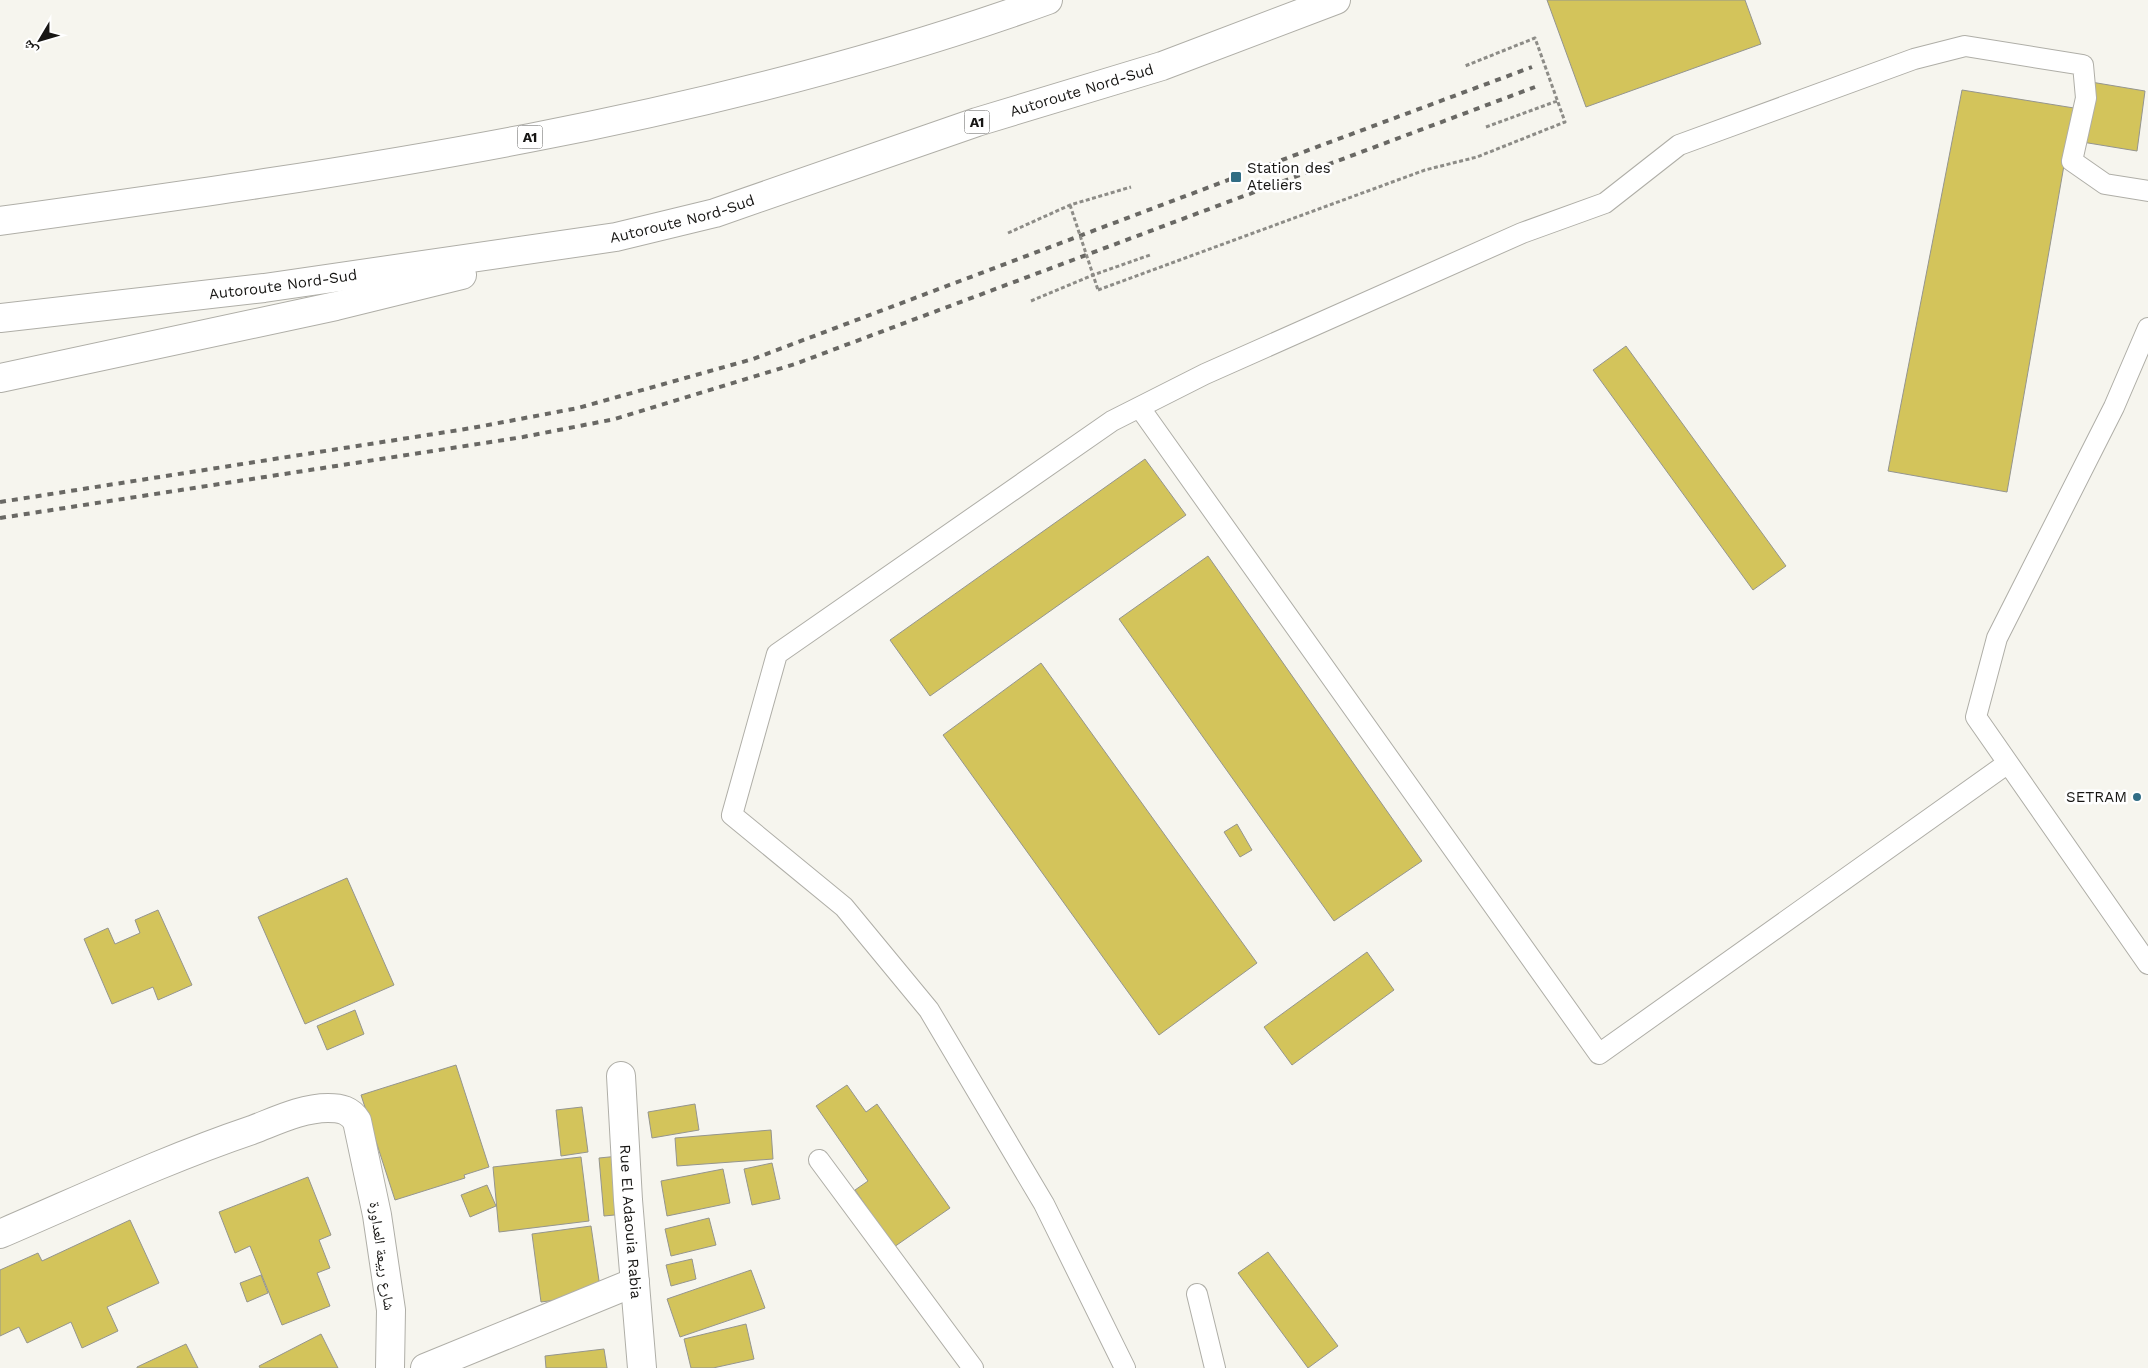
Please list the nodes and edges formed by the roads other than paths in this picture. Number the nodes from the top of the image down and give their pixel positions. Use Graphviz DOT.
graph roads {
  1 [pos="1048,0"];
  2 [pos="1336,0"];
  3 [pos="2148,191"];
  4 [pos="0,221"];
  5 [pos="616,237"];
  6 [pos="0,318"];
  7 [pos="2148,328"];
  8 [pos="0,378"];
  9 [pos="1140,408"];
  10 [pos="2008,763"];
  11 [pos="2148,964"];
  12 [pos="621,1076"];
  13 [pos="819,1160"];
  14 [pos="0,1234"];
  15 [pos="634,1282"];
  16 [pos="1197,1294"];
  17 [pos="390,1368"];
  18 [pos="425,1368"];
  19 [pos="642,1368"];
  20 [pos="973,1368"];
  21 [pos="1125,1368"];
  22 [pos="1215,1368"];
  1 -- 4 [label="main road, A1"];
  2 -- 5 [label="main road, Autoroute Nord-Sud / A1"];
  3 -- 9 [label="lane"];
  5 -- 6 [label="main road, Autoroute Nord-Sud / A1"];
  5 -- 8 [label="main road"];
  7 -- 10 [label="lane"];
  9 -- 10 [label="lane"];
  9 -- 21 [label="lane"];
  10 -- 11 [label="lane"];
  12 -- 15 [label="main road, Rue El Adaouia Rabia"];
  13 -- 20 [label="lane"];
  14 -- 17 [label="main road, شارع ربيعة العداورة"];
  15 -- 18 [label="main road"];
  15 -- 19 [label="main road, Rue El Adaouia Rabia"];
  16 -- 22 [label="lane"];
}
